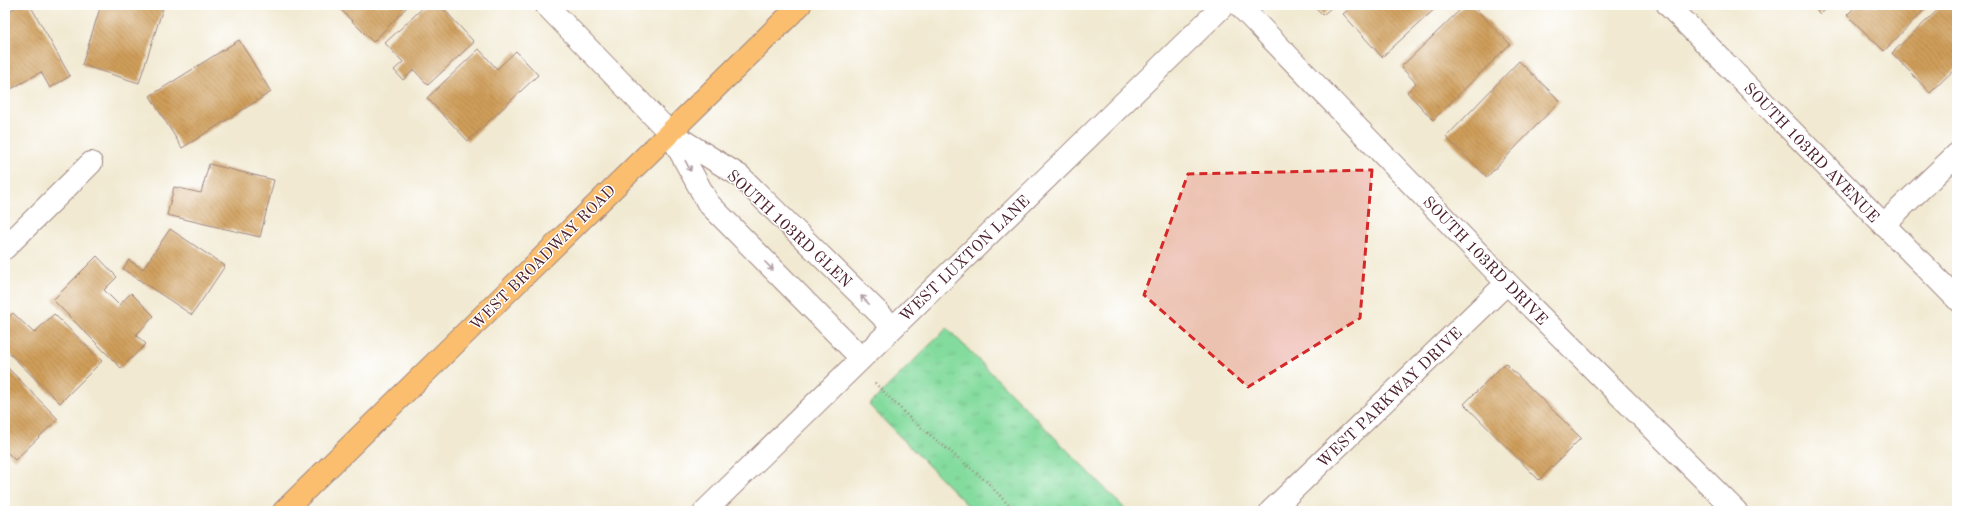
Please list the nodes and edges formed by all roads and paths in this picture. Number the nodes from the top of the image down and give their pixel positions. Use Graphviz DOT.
graph roads {
  1 [pos="546,5"];
  2 [pos="800,5"];
  3 [pos="1224,5"];
  4 [pos="1239,5"];
  5 [pos="1668,5"];
  6 [pos="669,132"];
  7 [pos="1957,154"];
  8 [pos="91,163"];
  9 [pos="1884,225"];
  10 [pos="5,248"];
  11 [pos="1507,282"];
  12 [pos="1957,299"];
  13 [pos="893,327"];
  14 [pos="861,358"];
  15 [pos="870,387"];
  16 [pos="284,511"];
  17 [pos="705,511"];
  18 [pos="1014,511"];
  19 [pos="1271,511"];
  20 [pos="1736,511"];
  1 -- 6 [label="street"];
  2 -- 6 [label="main road, WEST BROADWAY ROAD"];
  3 -- 13 [label="street, WEST LUXTON LANE"];
  4 -- 11 [label="street, SOUTH 103RD DRIVE"];
  5 -- 9 [label="street, SOUTH 103RD AVENUE"];
  13 -- 6 [label="street, SOUTH 103RD GLEN, one-way"];
  6 -- 14 [label="street, one-way"];
  6 -- 16 [label="main road, WEST BROADWAY ROAD"];
  7 -- 9 [label="street"];
  8 -- 10 [label="street"];
  9 -- 12 [label="street, SOUTH 103RD AVENUE"];
  11 -- 19 [label="street, WEST PARKWAY DRIVE"];
  11 -- 20 [label="street, SOUTH 103RD DRIVE"];
  13 -- 14 [label="street, WEST LUXTON LANE"];
  14 -- 17 [label="street, WEST LUXTON LANE"];
  15 -- 18 [label="path"];
}
